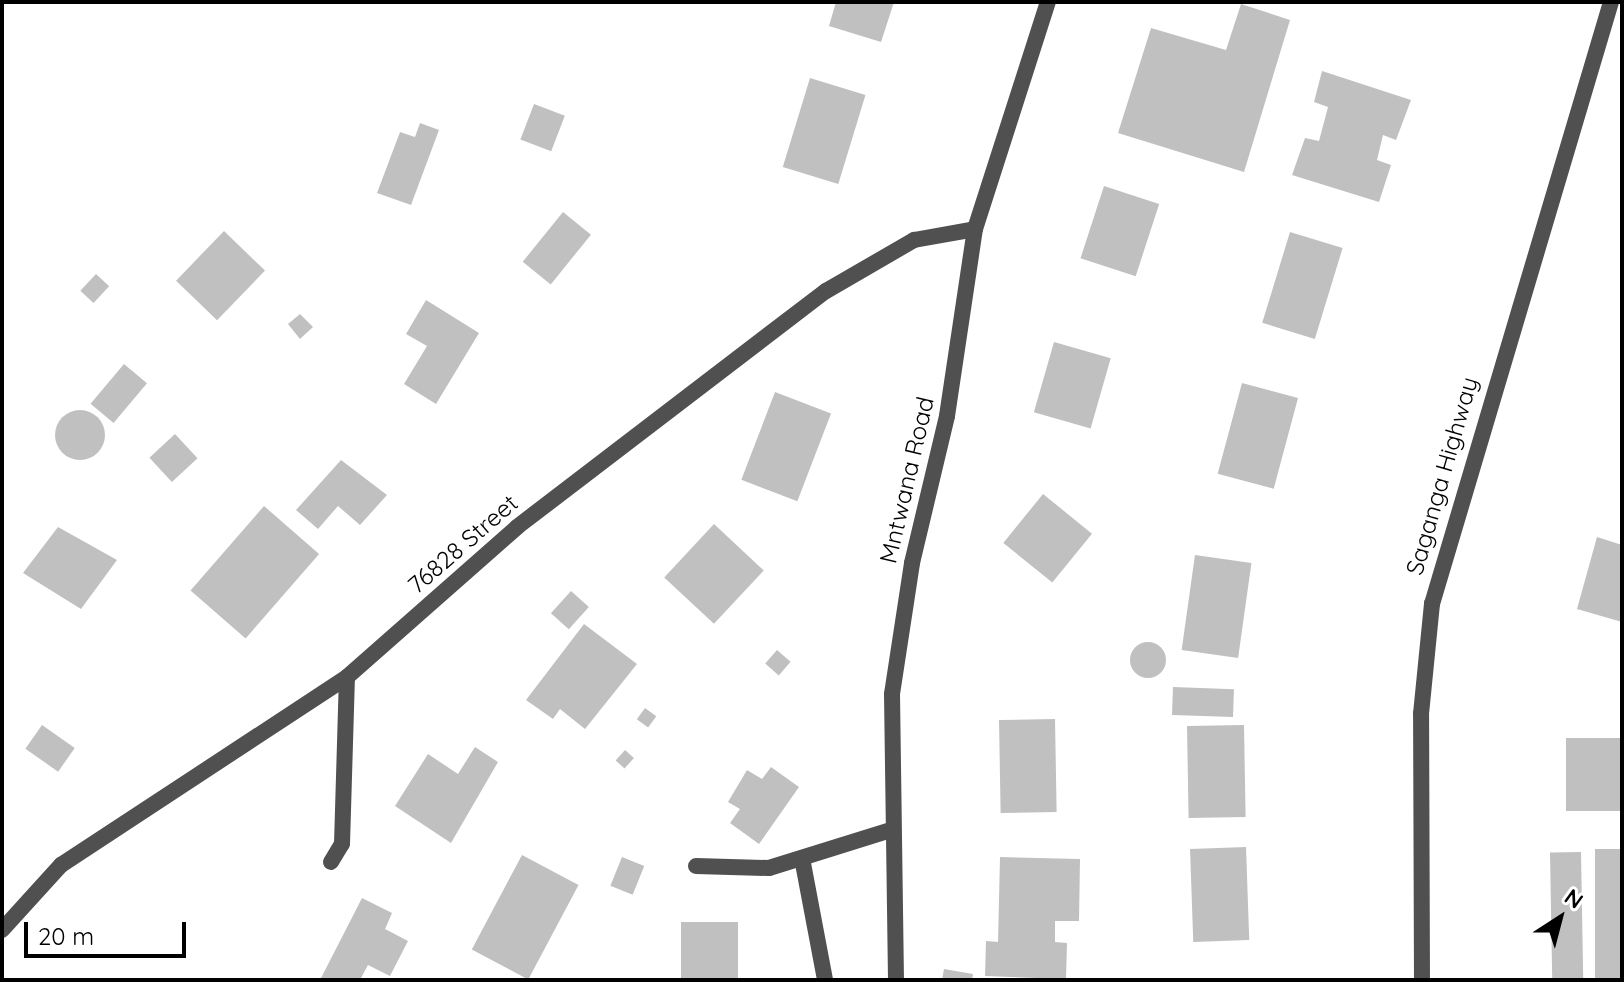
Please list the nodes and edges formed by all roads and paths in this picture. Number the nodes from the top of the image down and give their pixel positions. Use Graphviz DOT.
graph roads {
  1 [pos="1048,2"];
  2 [pos="1611,2"];
  3 [pos="975,229"];
  4 [pos="347,677"];
  5 [pos="891,830"];
  6 [pos="802,858"];
  7 [pos="331,862"];
  8 [pos="696,866"];
  9 [pos="2,930"];
  10 [pos="825,980"];
  11 [pos="896,980"];
  12 [pos="1422,980"];
  1 -- 3 [label="street, Mntwana Road"];
  2 -- 12 [label="street, Saganga Highway"];
  3 -- 4 [label="street, 76828 Street"];
  3 -- 5 [label="street, Mntwana Road"];
  4 -- 7 [label="street"];
  4 -- 9 [label="street, 76828 Street"];
  5 -- 6 [label="street"];
  5 -- 11 [label="street, Mntwana Road"];
  6 -- 8 [label="street"];
  6 -- 10 [label="street"];
}
